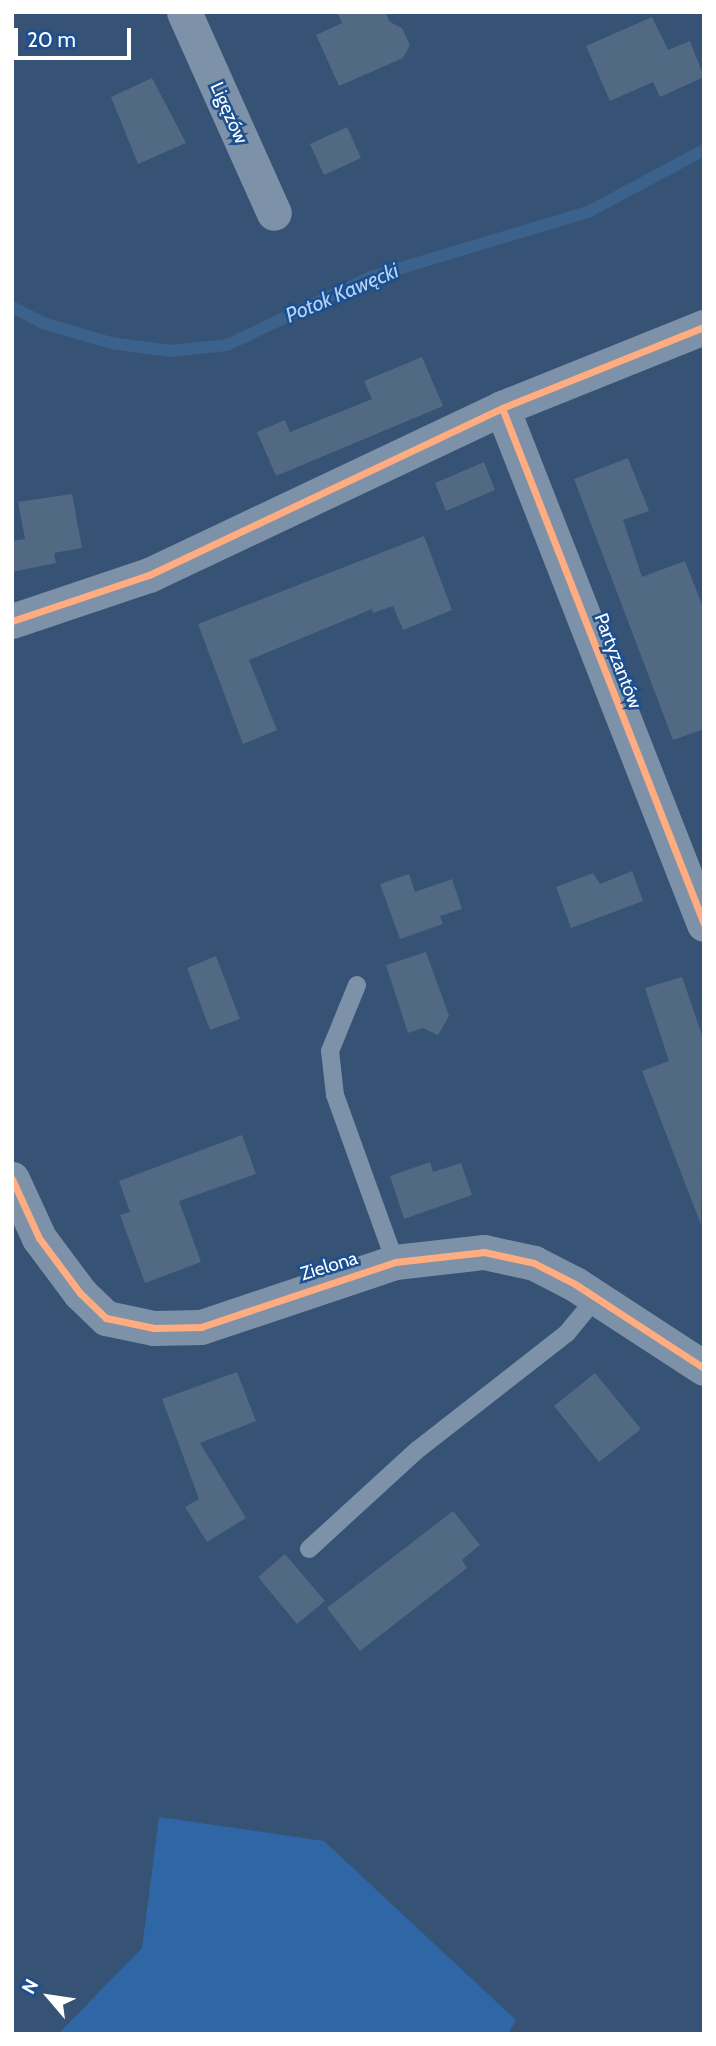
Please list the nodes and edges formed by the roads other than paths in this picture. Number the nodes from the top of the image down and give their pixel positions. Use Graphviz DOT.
graph roads {
  1 [pos="184,12"];
  2 [pos="274,214"];
  3 [pos="704,327"];
  4 [pos="502,408"];
  5 [pos="12,621"];
  6 [pos="704,925"];
  7 [pos="357,985"];
  8 [pos="12,1179"];
  9 [pos="395,1262"];
  10 [pos="596,1298"];
  11 [pos="704,1368"];
  12 [pos="309,1549"];
  1 -- 2 [label="street, Ligęzów"];
  3 -- 4 [label="street"];
  4 -- 5 [label="street"];
  4 -- 6 [label="street, Partyzantów"];
  7 -- 9 [label="lane"];
  8 -- 9 [label="street, Zielona"];
  9 -- 10 [label="street, Zielona"];
  10 -- 11 [label="street, Zielona"];
  10 -- 12 [label="lane"];
}
